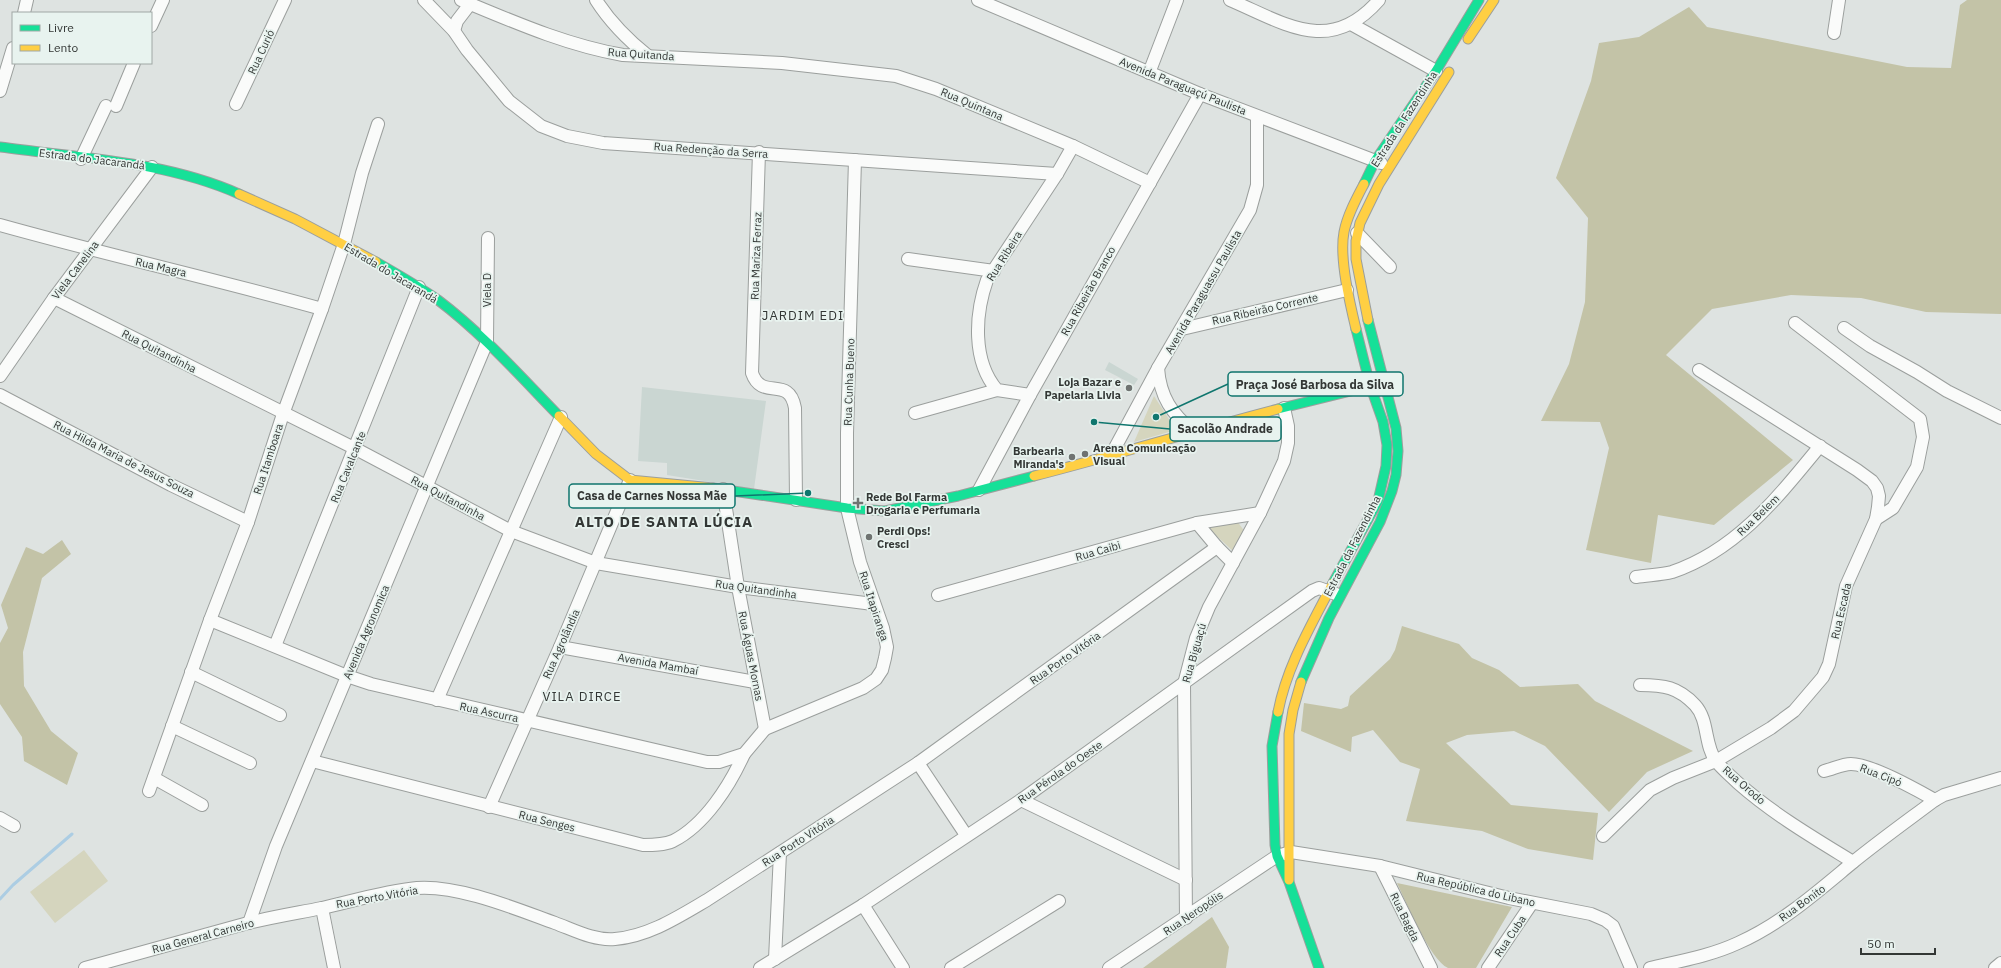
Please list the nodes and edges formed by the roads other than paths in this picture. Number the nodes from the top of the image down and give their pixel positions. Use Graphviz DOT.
graph roads {
  1 [pos="28,0"];
  2 [pos="163,0"];
  3 [pos="285,0"];
  4 [pos="424,0"];
  5 [pos="596,0"];
  6 [pos="978,0"];
  7 [pos="1177,0"];
  8 [pos="1230,0"];
  9 [pos="1379,0"];
  10 [pos="1479,0"];
  11 [pos="1494,0"];
  12 [pos="1839,0"];
  13 [pos="466,2"];
  14 [pos="24,12"];
  15 [pos="152,24"];
  16 [pos="1351,24"];
  17 [pos="454,30"];
  18 [pos="1834,33"];
  19 [pos="1463,48"];
  20 [pos="12,51"];
  21 [pos="648,56"];
  22 [pos="782,63"];
  23 [pos="133,64"];
  24 [pos="1452,66"];
  25 [pos="1436,71"];
  26 [pos="1149,73"];
  27 [pos="0,91"];
  28 [pos="1200,94"];
  29 [pos="236,104"];
  30 [pos="1257,117"];
  31 [pos="378,124"];
  32 [pos="1073,146"];
  33 [pos="0,147"];
  34 [pos="759,152"];
  35 [pos="81,158"];
  36 [pos="855,160"];
  37 [pos="1375,161"];
  38 [pos="152,167"];
  39 [pos="1389,167"];
  40 [pos="1056,174"];
  41 [pos="1150,183"];
  42 [pos="0,225"];
  43 [pos="1358,233"];
  44 [pos="488,238"];
  45 [pos="344,244"];
  46 [pos="90,250"];
  47 [pos="908,259"];
  48 [pos="1390,267"];
  49 [pos="994,271"];
  50 [pos="419,287"];
  51 [pos="1347,290"];
  52 [pos="54,298"];
  53 [pos="322,308"];
  54 [pos="1795,323"];
  55 [pos="1844,328"];
  56 [pos="1182,329"];
  57 [pos="487,342"];
  58 [pos="1158,368"];
  59 [pos="1699,370"];
  60 [pos="0,376"];
  61 [pos="1383,383"];
  62 [pos="1370,385"];
  63 [pos="997,390"];
  64 [pos="0,395"];
  65 [pos="1030,395"];
  66 [pos="1284,408"];
  67 [pos="915,413"];
  68 [pos="283,414"];
  69 [pos="561,417"];
  70 [pos="2001,418"];
  71 [pos="1194,431"];
  72 [pos="1820,446"];
  73 [pos="356,449"];
  74 [pos="1110,457"];
  75 [pos="630,480"];
  76 [pos="427,488"];
  77 [pos="722,489"];
  78 [pos="979,490"];
  79 [pos="796,500"];
  80 [pos="848,508"];
  81 [pos="1260,512"];
  82 [pos="1876,519"];
  83 [pos="248,522"];
  84 [pos="1197,523"];
  85 [pos="511,531"];
  86 [pos="1217,547"];
  87 [pos="1234,562"];
  88 [pos="596,563"];
  89 [pos="1636,577"];
  90 [pos="738,587"];
  91 [pos="1329,590"];
  92 [pos="938,595"];
  93 [pos="1340,597"];
  94 [pos="873,604"];
  95 [pos="210,620"];
  96 [pos="275,646"];
  97 [pos="560,647"];
  98 [pos="192,672"];
  99 [pos="347,676"];
  100 [pos="756,682"];
  101 [pos="1184,684"];
  102 [pos="1640,685"];
  103 [pos="438,700"];
  104 [pos="280,715"];
  105 [pos="527,720"];
  106 [pos="172,726"];
  107 [pos="766,729"];
  108 [pos="744,754"];
  109 [pos="312,761"];
  110 [pos="1716,761"];
  111 [pos="250,763"];
  112 [pos="918,763"];
  113 [pos="1824,771"];
  114 [pos="154,778"];
  115 [pos="2001,778"];
  116 [pos="149,791"];
  117 [pos="1021,800"];
  118 [pos="1935,800"];
  119 [pos="202,805"];
  120 [pos="489,807"];
  121 [pos="0,818"];
  122 [pos="14,826"];
  123 [pos="966,835"];
  124 [pos="1602,836"];
  125 [pos="1291,852"];
  126 [pos="780,853"];
  127 [pos="1277,856"];
  128 [pos="1853,862"];
  129 [pos="1380,866"];
  130 [pos="1186,880"];
  131 [pos="1288,882"];
  132 [pos="1058,901"];
  133 [pos="1532,903"];
  134 [pos="862,905"];
  135 [pos="322,908"];
  136 [pos="1186,918"];
  137 [pos="249,923"];
  138 [pos="775,959"];
  139 [pos="2001,963"];
  140 [pos="85,968"];
  141 [pos="334,968"];
  142 [pos="760,968"];
  143 [pos="903,968"];
  144 [pos="951,968"];
  145 [pos="1109,968"];
  146 [pos="1320,968"];
  147 [pos="1430,968"];
  148 [pos="1488,968"];
  149 [pos="1631,968"];
  150 [pos="1650,968"];
  151 [pos="1996,968"];
  1 -- 14 [label="street"];
  2 -- 15 [label="street"];
  3 -- 29 [label="street, Rua Curió"];
  4 -- 17 [label="street, Rua Redenção da Serra"];
  5 -- 21 [label="street"];
  6 -- 26 [label="street, Avenida Paraguaçú Paulista"];
  7 -- 26 [label="street"];
  8 -- 16 [label="street"];
  9 -- 16 [label="street"];
  10 -- 25 [label="main road, Estrada da Fazendinha"];
  11 -- 19 [label="main road"];
  12 -- 18 [label="street"];
  13 -- 17 [label="street"];
  13 -- 21 [label="street, Rua Quitanda"];
  16 -- 25 [label="street"];
  17 -- 34 [label="street, Rua Redenção da Serra"];
  20 -- 27 [label="street"];
  21 -- 22 [label="street, Rua Quitanda"];
  22 -- 32 [label="street, Rua Quintana"];
  23 -- 35 [label="street"];
  24 -- 39 [label="main road, Estrada da Fazendinha"];
  25 -- 37 [label="main road, Estrada da Fazendinha"];
  26 -- 28 [label="street, Avenida Paraguaçú Paulista"];
  28 -- 30 [label="street, Avenida Paraguaçú Paulista"];
  28 -- 41 [label="street, Rua Ribeirão Branco"];
  30 -- 37 [label="street, Avenida Paraguaçú Paulista"];
  30 -- 56 [label="street, Avenida Paraguassu Paulista"];
  31 -- 45 [label="street, Rua Itamboara"];
  32 -- 40 [label="street, Rua Ribeira"];
  32 -- 41 [label="street, Rua Quintana"];
  33 -- 35 [label="main road, Estrada do Jacarandá"];
  34 -- 36 [label="street, Rua Redenção da Serra"];
  34 -- 79 [label="street, Rua Mariza Ferraz"];
  35 -- 38 [label="main road, Estrada do Jacarandá"];
  36 -- 40 [label="street, Rua Redenção da Serra"];
  36 -- 80 [label="street, Rua Cunha Bueno"];
  37 -- 39 [label="street, Avenida Paraguaçú Paulista"];
  37 -- 51 [label="main road, Estrada da Fazendinha"];
  38 -- 45 [label="main road, Estrada do Jacarandá"];
  38 -- 46 [label="street, Viela Canelina"];
  39 -- 43 [label="main road, Estrada da Fazendinha"];
  40 -- 49 [label="street, Rua Ribeira"];
  41 -- 65 [label="street, Rua Ribeirão Branco"];
  42 -- 46 [label="street, Rua Magra"];
  43 -- 48 [label="street"];
  43 -- 61 [label="main road, Estrada da Fazendinha"];
  44 -- 57 [label="street, Viela D"];
  45 -- 50 [label="main road, Estrada do Jacarandá"];
  45 -- 53 [label="street, Rua Itamboara"];
  46 -- 52 [label="street, Viela Canelina"];
  46 -- 53 [label="street, Rua Magra"];
  47 -- 49 [label="street"];
  49 -- 63 [label="street, Rua Ribeira"];
  50 -- 57 [label="main road, Estrada do Jacarandá"];
  50 -- 73 [label="street, Rua Cavalcante"];
  51 -- 56 [label="street, Rua Ribeirão Corrente"];
  51 -- 62 [label="main road, Estrada da Fazendinha"];
  52 -- 60 [label="street, Viela Canelina"];
  52 -- 68 [label="street, Rua Quitandinha"];
  53 -- 68 [label="street, Rua Itamboara"];
  54 -- 82 [label="street"];
  55 -- 70 [label="street"];
  56 -- 58 [label="street, Avenida Paraguassu Paulista"];
  57 -- 69 [label="main road, Estrada do Jacarandá"];
  57 -- 76 [label="street, Avenida Agronomica"];
  58 -- 71 [label="street"];
  58 -- 74 [label="street, Avenida Paraguassu Paulista"];
  59 -- 72 [label="street, Rua Escada"];
  61 -- 62 [label="main road"];
  61 -- 93 [label="main road, Estrada da Fazendinha"];
  62 -- 66 [label="main road"];
  62 -- 91 [label="main road, Estrada da Fazendinha"];
  63 -- 65 [label="street"];
  63 -- 67 [label="street"];
  64 -- 83 [label="street, Rua Hilda Maria de Jesus Souza"];
  65 -- 78 [label="street, Rua Ribeirão Branco"];
  66 -- 71 [label="main road"];
  66 -- 81 [label="street, Rua Biguaçú"];
  68 -- 73 [label="street, Rua Quitandinha"];
  68 -- 83 [label="street, Rua Itamboara"];
  69 -- 75 [label="main road, Estrada do Jacarandá"];
  69 -- 85 [label="street"];
  71 -- 74 [label="main road"];
  72 -- 82 [label="street, Rua Escada"];
  72 -- 89 [label="street, Rua Belem"];
  73 -- 76 [label="street, Rua Quitandinha"];
  73 -- 96 [label="street, Rua Cavalcante"];
  74 -- 78 [label="main road"];
  75 -- 77 [label="main road"];
  75 -- 88 [label="street, Rua Agrolândia"];
  76 -- 85 [label="street, Rua Quitandinha"];
  76 -- 99 [label="street, Avenida Agronomica"];
  77 -- 79 [label="main road"];
  77 -- 90 [label="street, Rua Águas Mornas"];
  78 -- 80 [label="main road"];
  79 -- 80 [label="main road"];
  80 -- 94 [label="street, Rua Itapiranga"];
  81 -- 84 [label="street, Rua Caibi"];
  81 -- 87 [label="street, Rua Biguaçú"];
  82 -- 110 [label="street, Rua Escada"];
  83 -- 95 [label="street, Rua Itamboara"];
  84 -- 86 [label="street"];
  84 -- 92 [label="street, Rua Caibi"];
  85 -- 88 [label="street, Rua Quitandinha"];
  85 -- 103 [label="street"];
  86 -- 87 [label="street"];
  86 -- 112 [label="street, Rua Porto Vitória"];
  87 -- 101 [label="street, Rua Biguaçú"];
  88 -- 90 [label="street, Rua Quitandinha"];
  88 -- 97 [label="street, Rua Agrolândia"];
  90 -- 94 [label="street, Rua Quitandinha"];
  90 -- 100 [label="street, Rua Águas Mornas"];
  91 -- 93 [label="street"];
  91 -- 101 [label="street, Rua Pérola do Oeste"];
  91 -- 127 [label="main road, Estrada da Fazendinha"];
  93 -- 125 [label="main road, Estrada da Fazendinha"];
  94 -- 107 [label="street, Rua Itapiranga"];
  95 -- 96 [label="street, Rua Ascurra"];
  95 -- 98 [label="street, Rua Itamboara"];
  96 -- 99 [label="street, Rua Ascurra"];
  97 -- 100 [label="street, Avenida Mambaí"];
  97 -- 105 [label="street, Rua Agrolândia"];
  98 -- 104 [label="street"];
  98 -- 106 [label="street, Rua Itamboara"];
  99 -- 103 [label="street, Rua Ascurra"];
  99 -- 109 [label="street, Avenida Agronomica"];
  100 -- 107 [label="street, Rua Águas Mornas"];
  101 -- 117 [label="street, Rua Pérola do Oeste"];
  101 -- 130 [label="street, Rua Biguaçú"];
  102 -- 110 [label="street, Rua Orodo"];
  103 -- 105 [label="street, Rua Ascurra"];
  105 -- 108 [label="street, Rua Ascurra"];
  105 -- 120 [label="street, Rua Agrolândia"];
  106 -- 111 [label="street"];
  106 -- 114 [label="street, Rua Itamboara"];
  107 -- 108 [label="street"];
  108 -- 120 [label="street, Rua Senges"];
  109 -- 120 [label="street, Rua Senges"];
  109 -- 137 [label="street, Avenida Agronomica"];
  110 -- 124 [label="street, Rua Escada"];
  110 -- 128 [label="street, Rua Orodo"];
  112 -- 123 [label="street"];
  112 -- 126 [label="street, Rua Porto Vitória"];
  113 -- 118 [label="street, Rua Cipó"];
  114 -- 116 [label="street, Rua Itamboara"];
  114 -- 119 [label="street"];
  115 -- 118 [label="street, Rua Bonito"];
  117 -- 123 [label="street, Rua Pérola do Oeste"];
  117 -- 130 [label="street"];
  118 -- 128 [label="street, Rua Bonito"];
  121 -- 122 [label="street"];
  123 -- 134 [label="street, Rua Pérola do Oeste"];
  125 -- 127 [label="street, Rua Neropólis"];
  125 -- 129 [label="street, Rua República do Libano"];
  125 -- 131 [label="main road, Estrada da Fazendinha"];
  126 -- 135 [label="street, Rua Porto Vitória"];
  126 -- 138 [label="street"];
  127 -- 131 [label="main road, Estrada da Fazendinha"];
  127 -- 136 [label="street, Rua Neropólis"];
  128 -- 150 [label="street, Rua Bonito"];
  129 -- 133 [label="street, Rua República do Libano"];
  129 -- 147 [label="street, Rua Bagda"];
  130 -- 136 [label="street, Rua Biguaçú"];
  131 -- 146 [label="main road, Estrada da Fazendinha"];
  132 -- 144 [label="street"];
  133 -- 148 [label="street, Rua Cuba"];
  133 -- 149 [label="street, Rua República do Libano"];
  134 -- 138 [label="street, Rua Pérola do Oeste"];
  134 -- 143 [label="street"];
  135 -- 137 [label="street, Rua General Carneiro"];
  135 -- 141 [label="street"];
  136 -- 145 [label="street, Rua Neropólis"];
  137 -- 140 [label="street, Rua General Carneiro"];
  138 -- 142 [label="street, Rua Pérola do Oeste"];
  139 -- 151 [label="street"];
}
